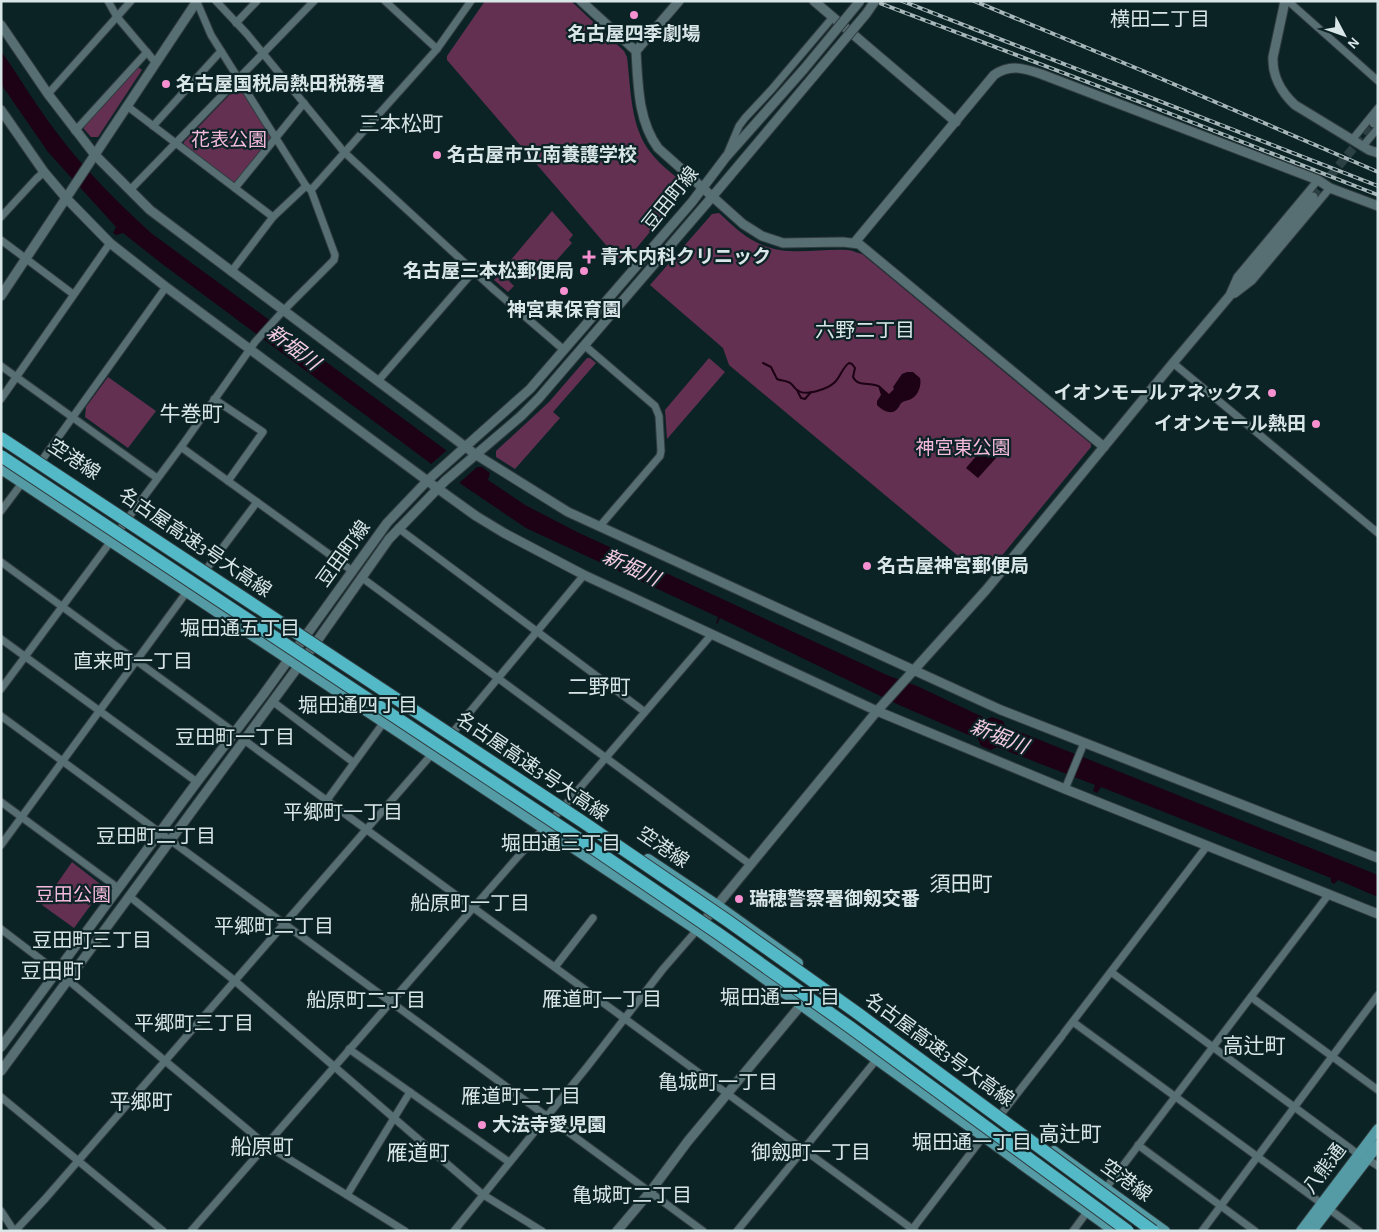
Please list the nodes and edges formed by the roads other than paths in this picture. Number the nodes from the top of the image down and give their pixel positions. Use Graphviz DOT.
graph roads {
  1 [pos="108,1"];
  2 [pos="131,1"];
  3 [pos="216,1"];
  4 [pos="257,1"];
  5 [pos="314,1"];
  6 [pos="385,1"];
  7 [pos="471,1"];
  8 [pos="581,1"];
  9 [pos="679,1"];
  10 [pos="814,1"];
  11 [pos="860,1"];
  12 [pos="875,1"];
  13 [pos="1287,1"];
  14 [pos="197,2"];
  15 [pos="117,17"];
  16 [pos="833,17"];
  17 [pos="236,23"];
  18 [pos="1,24"];
  19 [pos="437,49"];
  20 [pos="221,51"];
  21 [pos="636,51"];
  22 [pos="147,52"];
  23 [pos="262,53"];
  24 [pos="156,62"];
  25 [pos="238,78"];
  26 [pos="1378,81"];
  27 [pos="48,94"];
  28 [pos="304,103"];
  29 [pos="127,106"];
  30 [pos="1378,108"];
  31 [pos="2,113"];
  32 [pos="956,122"];
  33 [pos="1376,123"];
  34 [pos="153,126"];
  35 [pos="76,131"];
  36 [pos="276,138"];
  37 [pos="1352,140"];
  38 [pos="175,143"];
  39 [pos="1363,146"];
  40 [pos="344,152"];
  41 [pos="1378,153"];
  42 [pos="726,157"];
  43 [pos="93,158"];
  44 [pos="44,172"];
  45 [pos="1318,180"];
  46 [pos="235,188"];
  47 [pos="308,188"];
  48 [pos="702,188"];
  49 [pos="1330,188"];
  50 [pos="130,190"];
  51 [pos="69,194"];
  52 [pos="712,197"];
  53 [pos="1313,197"];
  54 [pos="1378,206"];
  55 [pos="1,217"];
  56 [pos="273,217"];
  57 [pos="1,240"];
  58 [pos="855,242"];
  59 [pos="110,243"];
  60 [pos="25,259"];
  61 [pos="230,272"];
  62 [pos="473,272"];
  63 [pos="166,287"];
  64 [pos="73,294"];
  65 [pos="1,296"];
  66 [pos="1226,300"];
  67 [pos="283,310"];
  68 [pos="584,345"];
  69 [pos="252,346"];
  70 [pos="564,350"];
  71 [pos="1173,363"];
  72 [pos="1,366"];
  73 [pos="16,377"];
  74 [pos="378,381"];
  75 [pos="1,399"];
  76 [pos="214,399"];
  77 [pos="72,417"];
  78 [pos="1,436"];
  79 [pos="181,447"];
  80 [pos="466,447"];
  81 [pos="1104,447"];
  82 [pos="476,454"];
  83 [pos="1,456"];
  84 [pos="42,460"];
  85 [pos="1,469"];
  86 [pos="157,478"];
  87 [pos="426,480"];
  88 [pos="228,481"];
  89 [pos="22,483"];
  90 [pos="437,488"];
  91 [pos="257,502"];
  92 [pos="1,511"];
  93 [pos="129,517"];
  94 [pos="600,526"];
  95 [pos="398,528"];
  96 [pos="1378,533"];
  97 [pos="110,541"];
  98 [pos="1,562"];
  99 [pos="208,567"];
  100 [pos="352,570"];
  101 [pos="584,575"];
  102 [pos="361,577"];
  103 [pos="186,593"];
  104 [pos="62,606"];
  105 [pos="537,632"];
  106 [pos="306,634"];
  107 [pos="712,634"];
  108 [pos="1,639"];
  109 [pos="317,641"];
  110 [pos="25,657"];
  111 [pos="137,660"];
  112 [pos="288,660"];
  113 [pos="298,667"];
  114 [pos="911,674"];
  115 [pos="498,678"];
  116 [pos="1,689"];
  117 [pos="272,702"];
  118 [pos="400,707"];
  119 [pos="880,708"];
  120 [pos="100,711"];
  121 [pos="645,712"];
  122 [pos="1,716"];
  123 [pos="384,722"];
  124 [pos="454,731"];
  125 [pos="234,732"];
  126 [pos="244,740"];
  127 [pos="1082,747"];
  128 [pos="432,754"];
  129 [pos="606,757"];
  130 [pos="63,761"];
  131 [pos="353,762"];
  132 [pos="197,782"];
  133 [pos="1066,786"];
  134 [pos="327,800"];
  135 [pos="1,802"];
  136 [pos="566,804"];
  137 [pos="22,817"];
  138 [pos="544,828"];
  139 [pos="366,830"];
  140 [pos="160,832"];
  141 [pos="575,836"];
  142 [pos="171,840"];
  143 [pos="1,845"];
  144 [pos="1207,846"];
  145 [pos="1378,858"];
  146 [pos="752,864"];
  147 [pos="118,888"];
  148 [pos="1329,894"];
  149 [pos="129,896"];
  150 [pos="717,905"];
  151 [pos="473,908"];
  152 [pos="1378,914"];
  153 [pos="593,918"];
  154 [pos="285,923"];
  155 [pos="1,929"];
  156 [pos="697,930"];
  157 [pos="555,968"];
  158 [pos="57,971"];
  159 [pos="1111,972"];
  160 [pos="68,980"];
  161 [pos="235,981"];
  162 [pos="1378,995"];
  163 [pos="1251,997"];
  164 [pos="391,1002"];
  165 [pos="801,1005"];
  166 [pos="625,1018"];
  167 [pos="1073,1022"];
  168 [pos="1,1047"];
  169 [pos="1213,1047"];
  170 [pos="350,1049"];
  171 [pos="1332,1056"];
  172 [pos="877,1059"];
  173 [pos="166,1061"];
  174 [pos="334,1067"];
  175 [pos="1,1071"];
  176 [pos="1378,1090"];
  177 [pos="410,1092"];
  178 [pos="728,1093"];
  179 [pos="1176,1096"];
  180 [pos="1,1097"];
  181 [pos="1294,1106"];
  182 [pos="1002,1113"];
  183 [pos="547,1116"];
  184 [pos="394,1118"];
  185 [pos="1378,1129"];
  186 [pos="983,1137"];
  187 [pos="266,1145"];
  188 [pos="1138,1145"];
  189 [pos="1378,1145"];
  190 [pos="803,1148"];
  191 [pos="1363,1156"];
  192 [pos="1256,1157"];
  193 [pos="79,1161"];
  194 [pos="508,1162"];
  195 [pos="1048,1164"];
  196 [pos="1378,1166"];
  197 [pos="1106,1188"];
  198 [pos="650,1192"];
  199 [pos="482,1194"];
  200 [pos="348,1195"];
  201 [pos="1220,1205"];
  202 [pos="1325,1206"];
  203 [pos="1,1211"];
  204 [pos="1087,1212"];
  205 [pos="913,1230"];
  206 [pos="15,1231"];
  207 [pos="163,1231"];
  208 [pos="191,1231"];
  209 [pos="404,1231"];
  210 [pos="454,1231"];
  211 [pos="542,1231"];
  212 [pos="618,1231"];
  213 [pos="703,1231"];
  214 [pos="737,1231"];
  215 [pos="1073,1231"];
  216 [pos="1114,1231"];
  217 [pos="1128,1231"];
  218 [pos="1153,1231"];
  219 [pos="1165,1231"];
  220 [pos="1202,1231"];
  221 [pos="1255,1231"];
  222 [pos="1301,1231"];
  223 [pos="1312,1231"];
  224 [pos="1359,1231"];
  1 -- 15 [label="street"];
  2 -- 15 [label="street"];
  3 -- 17 [label="street"];
  4 -- 17 [label="street"];
  5 -- 23 [label="street"];
  6 -- 19 [label="street"];
  7 -- 19 [label="street"];
  8 -- 21 [label="street"];
  9 -- 21 [label="street"];
  10 -- 16 [label="street"];
  11 -- 42 [label="street, 豆田町線, bridge"];
  12 -- 52 [label="street, 豆田町線, bridge"];
  13 -- 26 [label="street"];
  13 -- 37 [label="street"];
  14 -- 20 [label="street"];
  14 -- 24 [label="street"];
  15 -- 22 [label="street"];
  15 -- 27 [label="street"];
  16 -- 32 [label="street"];
  16 -- 42 [label="street"];
  17 -- 23 [label="street"];
  18 -- 27 [label="street"];
  19 -- 40 [label="street"];
  20 -- 25 [label="street"];
  20 -- 34 [label="street"];
  21 -- 48 [label="street"];
  22 -- 24 [label="street"];
  22 -- 35 [label="street"];
  23 -- 25 [label="street"];
  23 -- 28 [label="street"];
  24 -- 29 [label="street"];
  25 -- 36 [label="street"];
  25 -- 38 [label="street"];
  27 -- 35 [label="street"];
  28 -- 36 [label="street"];
  28 -- 40 [label="street"];
  29 -- 34 [label="street"];
  29 -- 43 [label="street"];
  30 -- 37 [label="street"];
  31 -- 44 [label="street"];
  32 -- 45 [label="street"];
  32 -- 58 [label="street"];
  33 -- 39 [label="street"];
  34 -- 38 [label="street"];
  35 -- 43 [label="street"];
  36 -- 46 [label="street"];
  36 -- 47 [label="street"];
  37 -- 39 [label="street"];
  38 -- 46 [label="street"];
  38 -- 50 [label="street"];
  39 -- 41 [label="street"];
  40 -- 47 [label="street"];
  40 -- 62 [label="street"];
  42 -- 48 [label="street, 豆田町線"];
  43 -- 50 [label="street"];
  43 -- 51 [label="street"];
  44 -- 51 [label="street"];
  44 -- 55 [label="street"];
  45 -- 49 [label="street"];
  45 -- 66 [label="street"];
  46 -- 56 [label="street"];
  47 -- 56 [label="street"];
  47 -- 67 [label="street"];
  48 -- 52 [label="street"];
  48 -- 70 [label="street, 豆田町線"];
  49 -- 54 [label="street"];
  49 -- 66 [label="street"];
  50 -- 61 [label="street"];
  51 -- 59 [label="street"];
  51 -- 60 [label="street"];
  52 -- 58 [label="street"];
  52 -- 68 [label="street, 豆田町線"];
  53 -- 66 [label="street"];
  56 -- 61 [label="street"];
  57 -- 60 [label="street"];
  58 -- 81 [label="street"];
  59 -- 63 [label="street"];
  59 -- 64 [label="street"];
  60 -- 64 [label="street"];
  60 -- 65 [label="street"];
  61 -- 67 [label="street"];
  62 -- 70 [label="street"];
  62 -- 74 [label="street"];
  63 -- 69 [label="street"];
  63 -- 77 [label="street"];
  64 -- 73 [label="street"];
  66 -- 71 [label="street"];
  67 -- 69 [label="street"];
  67 -- 74 [label="street"];
  68 -- 82 [label="street, 豆田町線"];
  68 -- 94 [label="street"];
  69 -- 76 [label="street"];
  69 -- 87 [label="street"];
  70 -- 80 [label="street, 豆田町線"];
  71 -- 81 [label="street"];
  71 -- 96 [label="street"];
  72 -- 73 [label="street"];
  73 -- 75 [label="street"];
  73 -- 77 [label="street"];
  74 -- 80 [label="street"];
  76 -- 79 [label="street"];
  76 -- 88 [label="street"];
  77 -- 84 [label="street"];
  77 -- 86 [label="street"];
  78 -- 84 [label="main road, 空港線"];
  78 -- 118 [label="highway, bridge"];
  78 -- 218 [label="highway, 名古屋高速3号大高線, bridge"];
  79 -- 86 [label="street"];
  79 -- 88 [label="street"];
  80 -- 82 [label="street"];
  80 -- 87 [label="street, 豆田町線"];
  81 -- 114 [label="street"];
  82 -- 90 [label="street, 豆田町線"];
  82 -- 94 [label="street"];
  83 -- 141 [label="highway, 名古屋高速3号大高線, bridge"];
  84 -- 93 [label="main road, 空港線"];
  85 -- 89 [label="main road"];
  86 -- 93 [label="street"];
  87 -- 90 [label="street"];
  87 -- 100 [label="street, 豆田町線"];
  88 -- 91 [label="street"];
  89 -- 92 [label="street"];
  89 -- 97 [label="main road"];
  90 -- 95 [label="street, 豆田町線"];
  90 -- 101 [label="street"];
  91 -- 99 [label="street"];
  91 -- 100 [label="street"];
  93 -- 97 [label="street"];
  93 -- 99 [label="main road, 空港線"];
  94 -- 114 [label="street"];
  95 -- 102 [label="street, 豆田町線"];
  95 -- 105 [label="street"];
  97 -- 103 [label="main road"];
  97 -- 104 [label="street"];
  98 -- 104 [label="street"];
  99 -- 106 [label="main road, 空港線"];
  100 -- 106 [label="street, 豆田町線"];
  101 -- 105 [label="street"];
  101 -- 107 [label="street"];
  102 -- 109 [label="street, 豆田町線"];
  102 -- 115 [label="street"];
  103 -- 111 [label="street"];
  103 -- 112 [label="main road"];
  104 -- 110 [label="street"];
  104 -- 111 [label="street"];
  105 -- 115 [label="street"];
  105 -- 121 [label="street"];
  106 -- 109 [label="main road, 空港線"];
  106 -- 112 [label="street, 豆田町線"];
  107 -- 119 [label="street"];
  107 -- 121 [label="street"];
  108 -- 110 [label="street"];
  109 -- 113 [label="street, 豆田町線"];
  109 -- 124 [label="main road, 空港線"];
  110 -- 116 [label="street"];
  110 -- 120 [label="street"];
  111 -- 120 [label="street"];
  111 -- 125 [label="street"];
  112 -- 113 [label="main road"];
  112 -- 125 [label="street, 豆田町線"];
  113 -- 117 [label="street, 豆田町線"];
  113 -- 123 [label="main road"];
  114 -- 119 [label="street"];
  114 -- 127 [label="street"];
  115 -- 124 [label="street"];
  115 -- 129 [label="street"];
  117 -- 126 [label="street, 豆田町線"];
  117 -- 131 [label="street"];
  119 -- 133 [label="street"];
  119 -- 146 [label="street"];
  120 -- 130 [label="street"];
  120 -- 132 [label="street"];
  121 -- 129 [label="street"];
  122 -- 130 [label="street"];
  123 -- 128 [label="main road"];
  123 -- 131 [label="street"];
  124 -- 136 [label="main road, 空港線"];
  125 -- 132 [label="street, 豆田町線"];
  126 -- 134 [label="street"];
  126 -- 142 [label="street, 豆田町線"];
  127 -- 133 [label="street"];
  127 -- 145 [label="street"];
  128 -- 138 [label="main road"];
  128 -- 139 [label="street"];
  129 -- 136 [label="street"];
  129 -- 146 [label="street"];
  130 -- 137 [label="street"];
  130 -- 140 [label="street"];
  131 -- 134 [label="street"];
  132 -- 140 [label="street, 豆田町線"];
  133 -- 144 [label="street"];
  134 -- 139 [label="street"];
  135 -- 137 [label="street"];
  136 -- 138 [label="street"];
  136 -- 150 [label="main road, 空港線"];
  137 -- 143 [label="street"];
  137 -- 147 [label="street"];
  138 -- 151 [label="street"];
  138 -- 156 [label="main road"];
  139 -- 151 [label="street"];
  139 -- 154 [label="street"];
  140 -- 142 [label="street"];
  140 -- 147 [label="street, 豆田町線"];
  141 -- 195 [label="highway, bridge"];
  141 -- 217 [label="highway, 名古屋高速3号大高線, bridge"];
  142 -- 149 [label="street, 豆田町線"];
  142 -- 154 [label="street"];
  144 -- 148 [label="street"];
  144 -- 159 [label="street"];
  146 -- 150 [label="street"];
  147 -- 158 [label="street, 豆田町線"];
  148 -- 152 [label="street"];
  148 -- 163 [label="street"];
  149 -- 160 [label="street, 豆田町線"];
  149 -- 161 [label="street"];
  150 -- 156 [label="street"];
  150 -- 182 [label="main road, 空港線"];
  151 -- 157 [label="street"];
  151 -- 164 [label="street"];
  153 -- 157 [label="street"];
  154 -- 161 [label="street"];
  154 -- 164 [label="street"];
  155 -- 158 [label="street"];
  156 -- 165 [label="main road"];
  156 -- 166 [label="street"];
  157 -- 166 [label="street"];
  158 -- 160 [label="street"];
  158 -- 168 [label="street, 豆田町線"];
  159 -- 167 [label="street"];
  159 -- 169 [label="street"];
  160 -- 173 [label="street"];
  160 -- 175 [label="street, 豆田町線"];
  161 -- 173 [label="street"];
  161 -- 174 [label="street"];
  162 -- 171 [label="street"];
  163 -- 169 [label="street"];
  163 -- 171 [label="street"];
  164 -- 170 [label="street"];
  164 -- 183 [label="street"];
  165 -- 172 [label="main road"];
  165 -- 178 [label="street"];
  166 -- 178 [label="street"];
  166 -- 183 [label="street"];
  167 -- 179 [label="street"];
  167 -- 182 [label="street"];
  169 -- 179 [label="street"];
  169 -- 181 [label="street"];
  170 -- 174 [label="street"];
  170 -- 177 [label="street"];
  171 -- 176 [label="street"];
  171 -- 181 [label="street"];
  172 -- 186 [label="main road"];
  172 -- 190 [label="street"];
  173 -- 187 [label="street"];
  173 -- 193 [label="street"];
  174 -- 184 [label="street"];
  174 -- 187 [label="street"];
  177 -- 184 [label="street"];
  177 -- 194 [label="street"];
  178 -- 190 [label="street"];
  178 -- 198 [label="street"];
  179 -- 188 [label="street"];
  179 -- 192 [label="street"];
  180 -- 193 [label="street"];
  181 -- 191 [label="street"];
  181 -- 192 [label="street"];
  182 -- 197 [label="main road, 空港線"];
  183 -- 194 [label="street"];
  183 -- 198 [label="street"];
  184 -- 199 [label="street"];
  184 -- 200 [label="street"];
  185 -- 191 [label="main road, 八熊通"];
  186 -- 204 [label="main road"];
  186 -- 205 [label="street"];
  187 -- 200 [label="street"];
  187 -- 208 [label="street"];
  188 -- 197 [label="street"];
  188 -- 201 [label="street"];
  189 -- 191 [label="main road, 八熊通"];
  190 -- 205 [label="street"];
  190 -- 214 [label="street"];
  191 -- 196 [label="street"];
  191 -- 202 [label="main road, 八熊通"];
  192 -- 201 [label="street"];
  192 -- 202 [label="street"];
  193 -- 206 [label="street"];
  193 -- 207 [label="street"];
  194 -- 199 [label="street"];
  197 -- 219 [label="main road, 空港線"];
  198 -- 212 [label="street"];
  198 -- 213 [label="street"];
  199 -- 210 [label="street"];
  199 -- 211 [label="street"];
  200 -- 209 [label="street"];
  201 -- 220 [label="street"];
  201 -- 221 [label="street"];
  202 -- 222 [label="main road, 八熊通"];
  202 -- 223 [label="main road, 八熊通"];
  202 -- 224 [label="street"];
  203 -- 206 [label="street"];
  204 -- 215 [label="street"];
  204 -- 216 [label="main road"];
}
